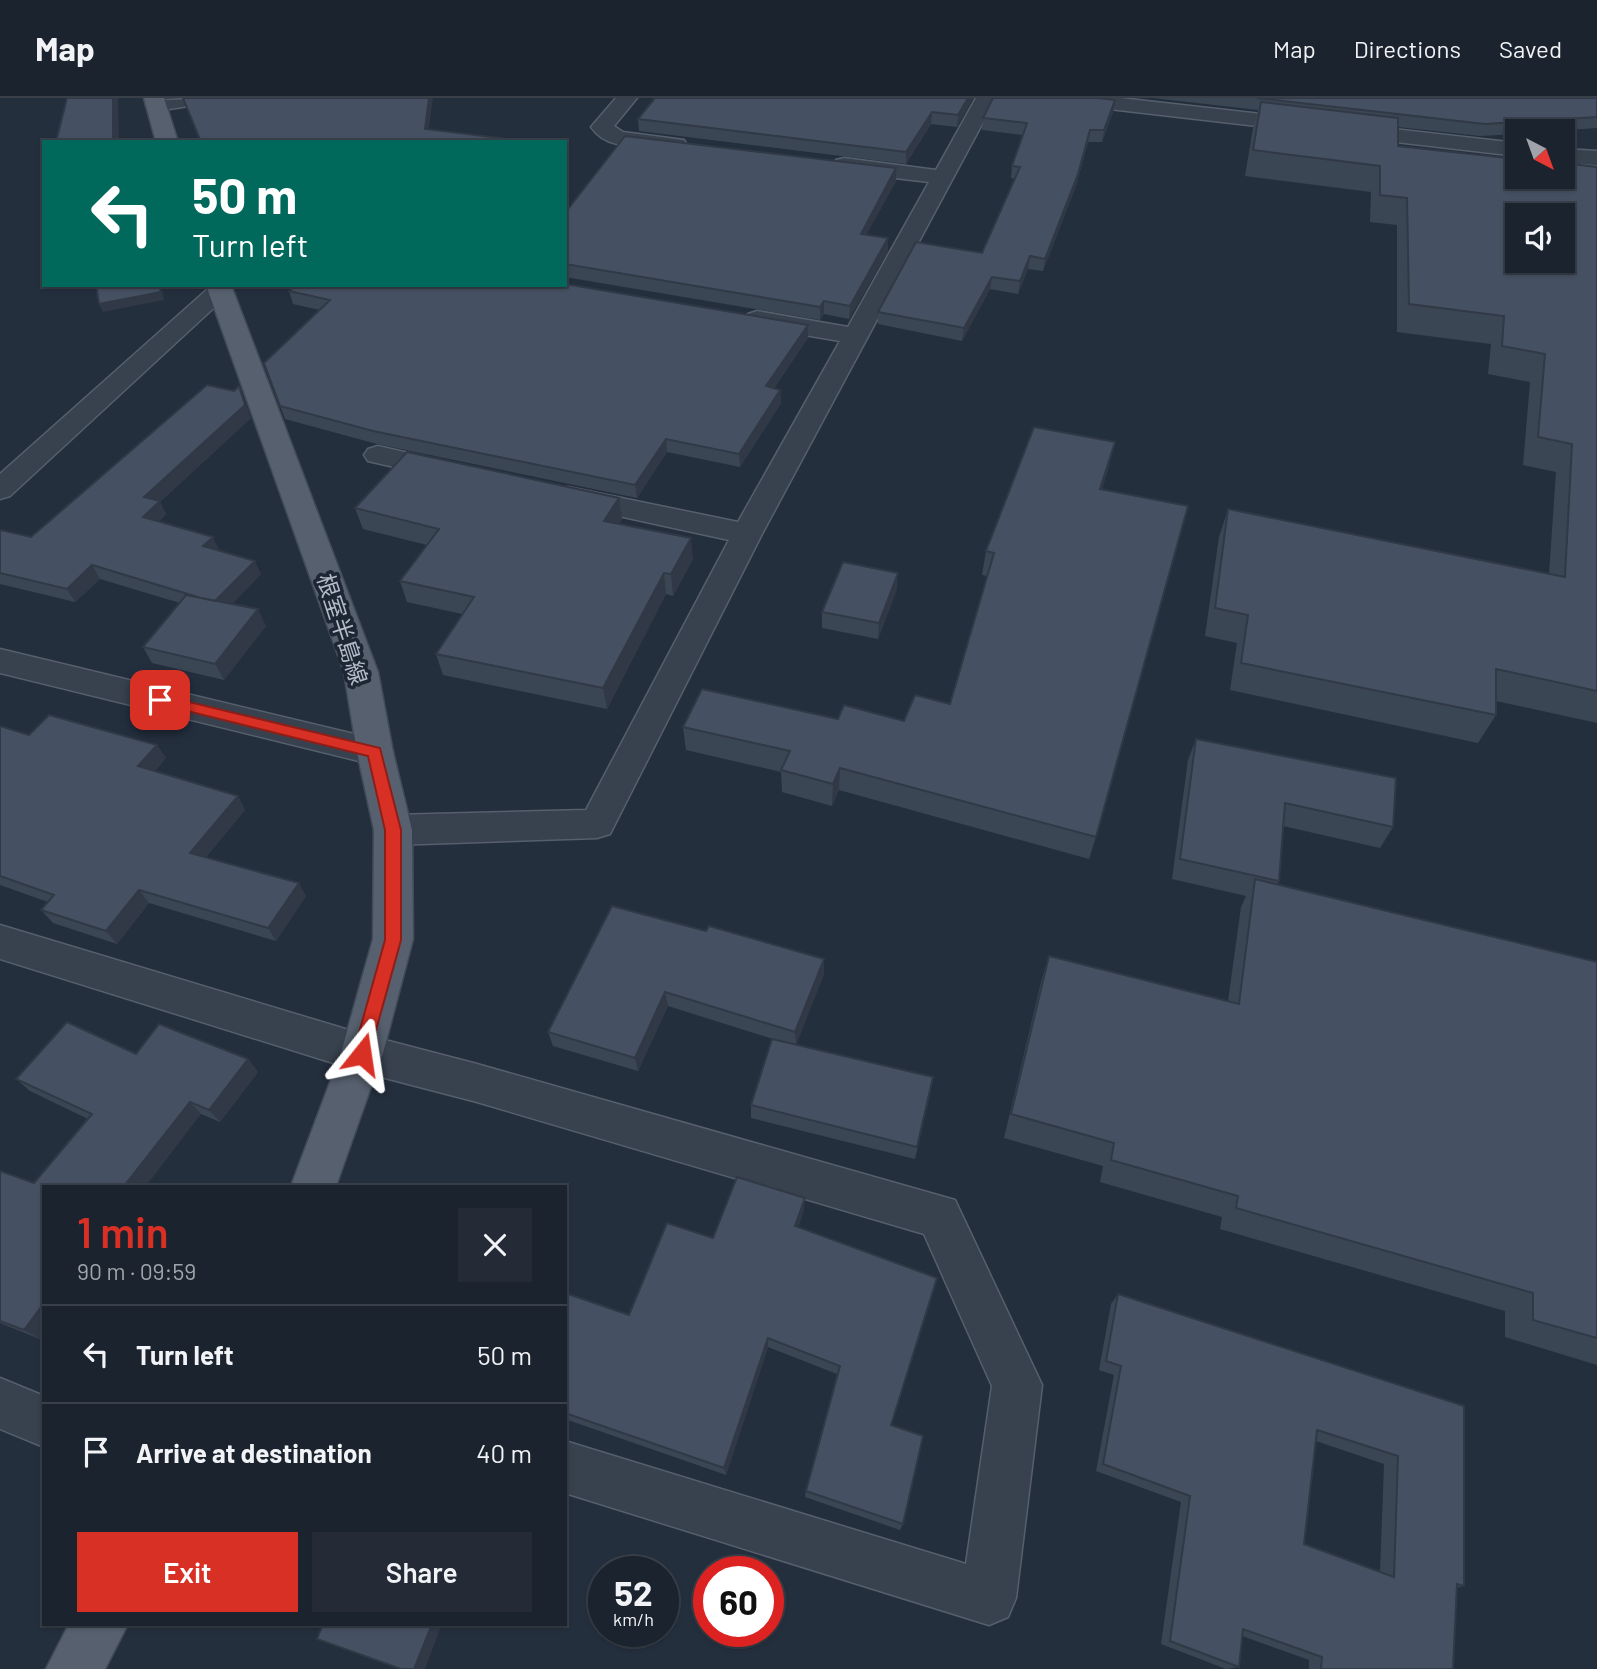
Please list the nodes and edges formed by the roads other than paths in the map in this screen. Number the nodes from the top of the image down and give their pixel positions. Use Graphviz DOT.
graph roads {
  1 [pos="202,98"];
  2 [pos="627,98"];
  3 [pos="986,98"];
  4 [pos="1066,98"];
  5 [pos="155,102"];
  6 [pos="166,140"];
  7 [pos="698,148"];
  8 [pos="1505,149"];
  9 [pos="1575,157"];
  10 [pos="1597,158"];
  11 [pos="820,162"];
  12 [pos="942,177"];
  13 [pos="219,288"];
  14 [pos="732,315"];
  15 [pos="855,336"];
  16 [pos="378,455"];
  17 [pos="483,478"];
  18 [pos="536,489"];
  19 [pos="0,490"];
  20 [pos="747,534"];
  21 [pos="0,660"];
  22 [pos="374,752"];
  23 [pos="393,830"];
  24 [pos="0,942"];
  25 [pos="362,1054"];
  26 [pos="314,1185"];
  27 [pos="0,1403"];
  28 [pos="42,1421"];
  29 [pos="567,1468"];
  30 [pos="99,1626"];
  31 [pos="74,1669"];
  1 -- 5 [label="street"];
  2 -- 7 [label="street"];
  3 -- 12 [label="street"];
  4 -- 8 [label="street"];
  5 -- 6 [label="main road"];
  9 -- 10 [label="street"];
  11 -- 12 [label="street"];
  12 -- 15 [label="street"];
  13 -- 19 [label="street"];
  13 -- 22 [label="main road, 根室半島線"];
  14 -- 15 [label="street"];
  15 -- 20 [label="street"];
  16 -- 17 [label="street"];
  18 -- 20 [label="street"];
  20 -- 23 [label="street"];
  21 -- 22 [label="street"];
  22 -- 23 [label="main road, 根室半島線"];
  23 -- 25 [label="main road, 根室半島線"];
  24 -- 25 [label="street"];
  25 -- 26 [label="main road, 根室半島線"];
  25 -- 29 [label="street"];
  27 -- 28 [label="street"];
  30 -- 31 [label="main road"];
}
